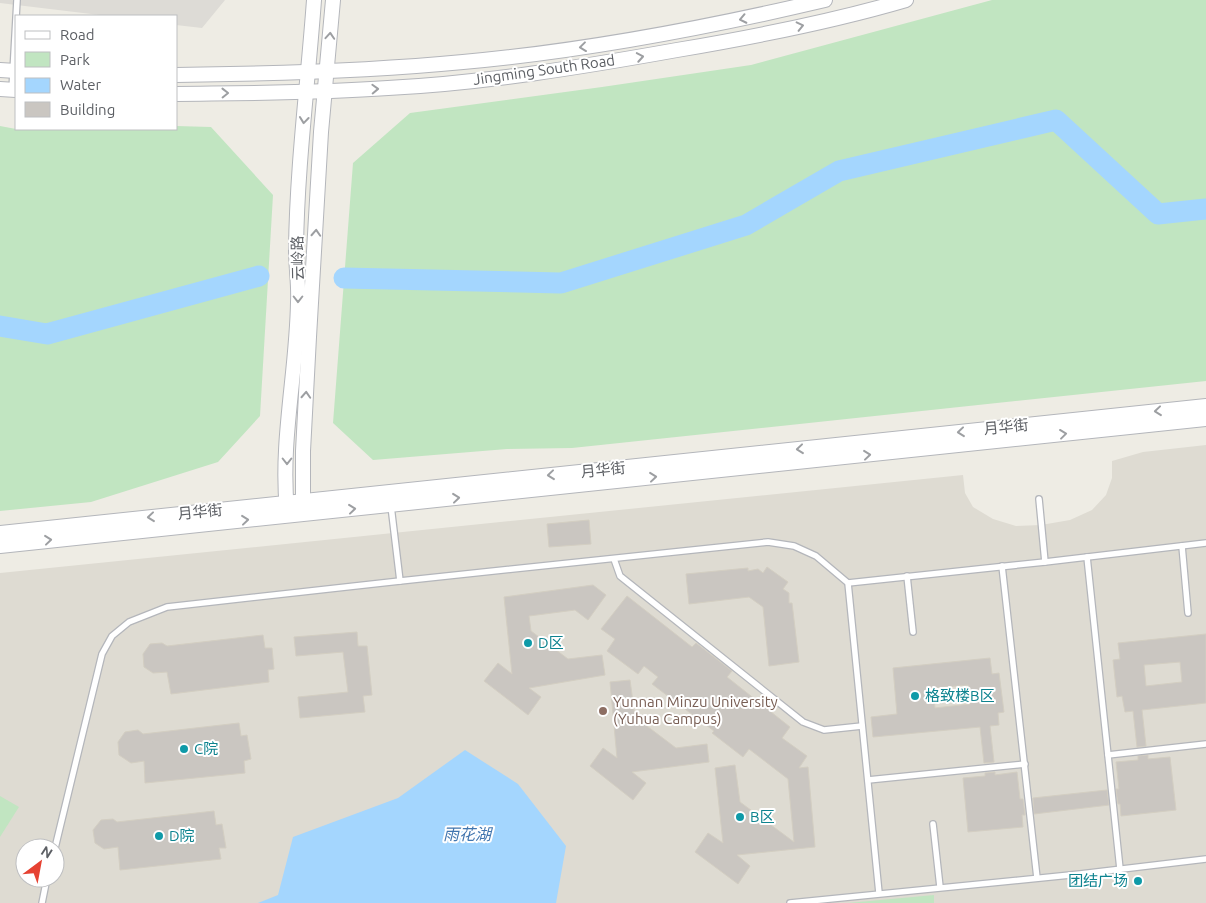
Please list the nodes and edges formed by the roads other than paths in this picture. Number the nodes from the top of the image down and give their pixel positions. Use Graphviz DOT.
graph roads {
  1 [pos="17,0"];
  2 [pos="314,0"];
  3 [pos="333,0"];
  4 [pos="825,0"];
  5 [pos="906,0"];
  6 [pos="16,15"];
  7 [pos="15,20"];
  8 [pos="10,71"];
  9 [pos="309,71"];
  10 [pos="328,72"];
  11 [pos="178,75"];
  12 [pos="9,90"];
  13 [pos="307,91"];
  14 [pos="326,91"];
  15 [pos="178,94"];
  16 [pos="1206,406"];
  17 [pos="1206,419"];
  18 [pos="1039,500"];
  19 [pos="391,505"];
  20 [pos="303,507"];
  21 [pos="287,509"];
  22 [pos="0,533"];
  23 [pos="1206,543"];
  24 [pos="0,546"];
  25 [pos="1182,546"];
  26 [pos="1087,557"];
  27 [pos="614,559"];
  28 [pos="1045,562"];
  29 [pos="1002,566"];
  30 [pos="907,576"];
  31 [pos="400,581"];
  32 [pos="848,583"];
  33 [pos="1188,613"];
  34 [pos="913,632"];
  35 [pos="862,726"];
  36 [pos="1206,744"];
  37 [pos="1108,755"];
  38 [pos="1025,764"];
  39 [pos="868,780"];
  40 [pos="933,824"];
  41 [pos="57,838"];
  42 [pos="1206,859"];
  43 [pos="1120,869"];
  44 [pos="1037,878"];
  45 [pos="940,887"];
  46 [pos="45,888"];
  47 [pos="879,893"];
  48 [pos="42,903"];
  49 [pos="790,903"];
  1 -- 6 [label="lane"];
  2 -- 9 [label="street, 云岭路"];
  10 -- 3 [label="street, 云岭路, one-way"];
  4 -- 10 [label="street, Jingming South Road, one-way"];
  14 -- 5 [label="street, Jingming South Road, one-way"];
  7 -- 8 [label="lane"];
  8 -- 12 [label="lane"];
  9 -- 10 [label="street, Jingming South Road"];
  9 -- 11 [label="street, Jingming South Road"];
  9 -- 13 [label="street, 云岭路"];
  10 -- 14 [label="street, 云岭路"];
  13 -- 14 [label="street, Jingming South Road"];
  15 -- 13 [label="street, Jingming South Road, one-way"];
  13 -- 21 [label="street, 云岭路, one-way"];
  20 -- 14 [label="street, 云岭路, one-way"];
  16 -- 20 [label="street, 月华街, one-way"];
  19 -- 17 [label="street, 月华街, one-way"];
  18 -- 28 [label="lane"];
  20 -- 19 [label="street, 月华街, one-way"];
  19 -- 31 [label="lane"];
  20 -- 21 [label="street, 月华街"];
  21 -- 22 [label="street, 月华街, one-way"];
  24 -- 21 [label="street, 月华街, one-way"];
  23 -- 25 [label="lane"];
  25 -- 26 [label="lane"];
  25 -- 33 [label="lane"];
  26 -- 28 [label="lane"];
  26 -- 37 [label="lane"];
  27 -- 31 [label="lane"];
  27 -- 32 [label="lane"];
  27 -- 35 [label="lane"];
  28 -- 29 [label="lane"];
  29 -- 30 [label="lane"];
  29 -- 38 [label="lane"];
  30 -- 32 [label="lane"];
  30 -- 34 [label="lane"];
  31 -- 41 [label="lane"];
  32 -- 35 [label="lane"];
  35 -- 39 [label="lane"];
  36 -- 37 [label="lane"];
  37 -- 43 [label="lane"];
  38 -- 39 [label="lane"];
  38 -- 44 [label="lane"];
  39 -- 47 [label="lane"];
  40 -- 45 [label="lane"];
  42 -- 43 [label="lane"];
  43 -- 44 [label="lane"];
  44 -- 45 [label="lane"];
  45 -- 47 [label="lane"];
  46 -- 48 [label="lane"];
  47 -- 49 [label="lane"];
}
